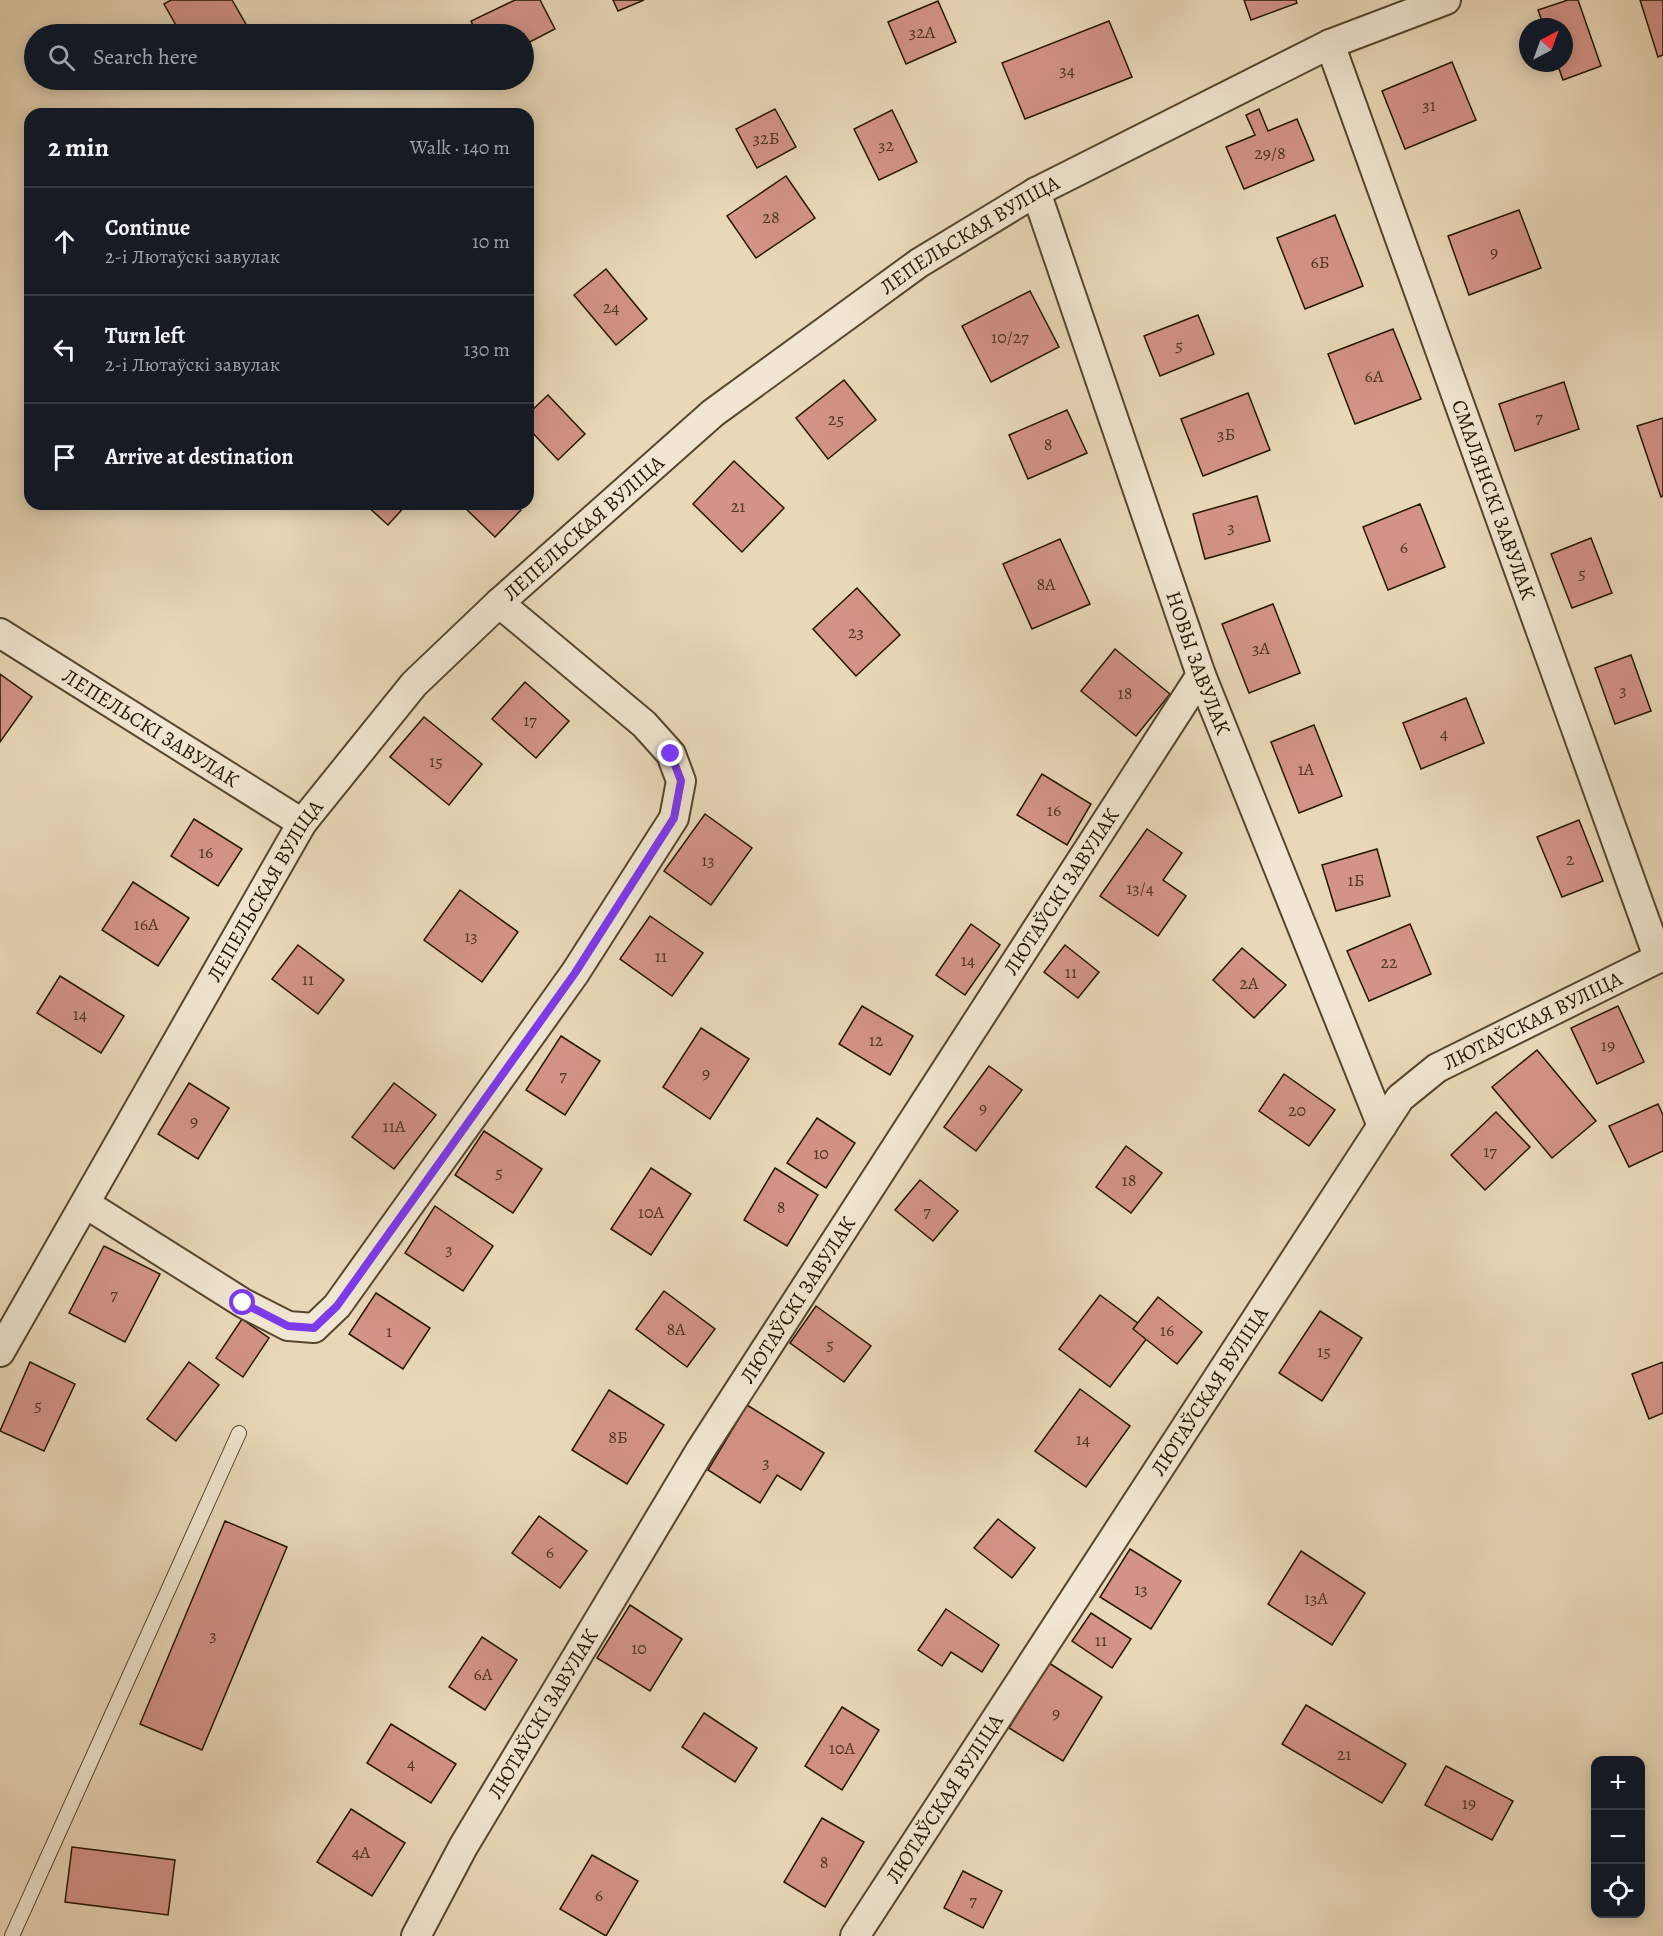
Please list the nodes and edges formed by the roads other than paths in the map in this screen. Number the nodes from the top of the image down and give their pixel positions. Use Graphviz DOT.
graph roads {
  1 [pos="1446,0"];
  2 [pos="1330,44"];
  3 [pos="1036,192"];
  4 [pos="499,603"];
  5 [pos="0,633"];
  6 [pos="1201,675"];
  7 [pos="302,823"];
  8 [pos="1660,957"];
  9 [pos="1382,1126"];
  10 [pos="86,1204"];
  11 [pos="0,1352"];
  12 [pos="239,1432"];
  13 [pos="12,1936"];
  14 [pos="416,1936"];
  15 [pos="855,1936"];
  1 -- 2 [label="street, ЛЕПЕЛЬСКАЯ ВУЛІЦА"];
  2 -- 3 [label="street, ЛЕПЕЛЬСКАЯ ВУЛІЦА"];
  2 -- 8 [label="street, СМАЛЯНСКІ ЗАВУЛАК"];
  3 -- 4 [label="street, ЛЕПЕЛЬСКАЯ ВУЛІЦА"];
  3 -- 6 [label="street, НОВЫ ЗАВУЛАК"];
  4 -- 7 [label="street, ЛЕПЕЛЬСКАЯ ВУЛІЦА"];
  4 -- 10 [label="street"];
  5 -- 7 [label="street, ЛЕПЕЛЬСКІ ЗАВУЛАК"];
  6 -- 9 [label="street, НОВЫ ЗАВУЛАК"];
  6 -- 14 [label="street, ЛЮТАЎСКІ ЗАВУЛАК"];
  7 -- 10 [label="street, ЛЕПЕЛЬСКАЯ ВУЛІЦА"];
  8 -- 9 [label="street, ЛЮТАЎСКАЯ ВУЛІЦА"];
  9 -- 15 [label="street, ЛЮТАЎСКАЯ ВУЛІЦА"];
  10 -- 11 [label="street, ЛЕПЕЛЬСКАЯ ВУЛІЦА"];
  12 -- 13 [label="lane"];
}
